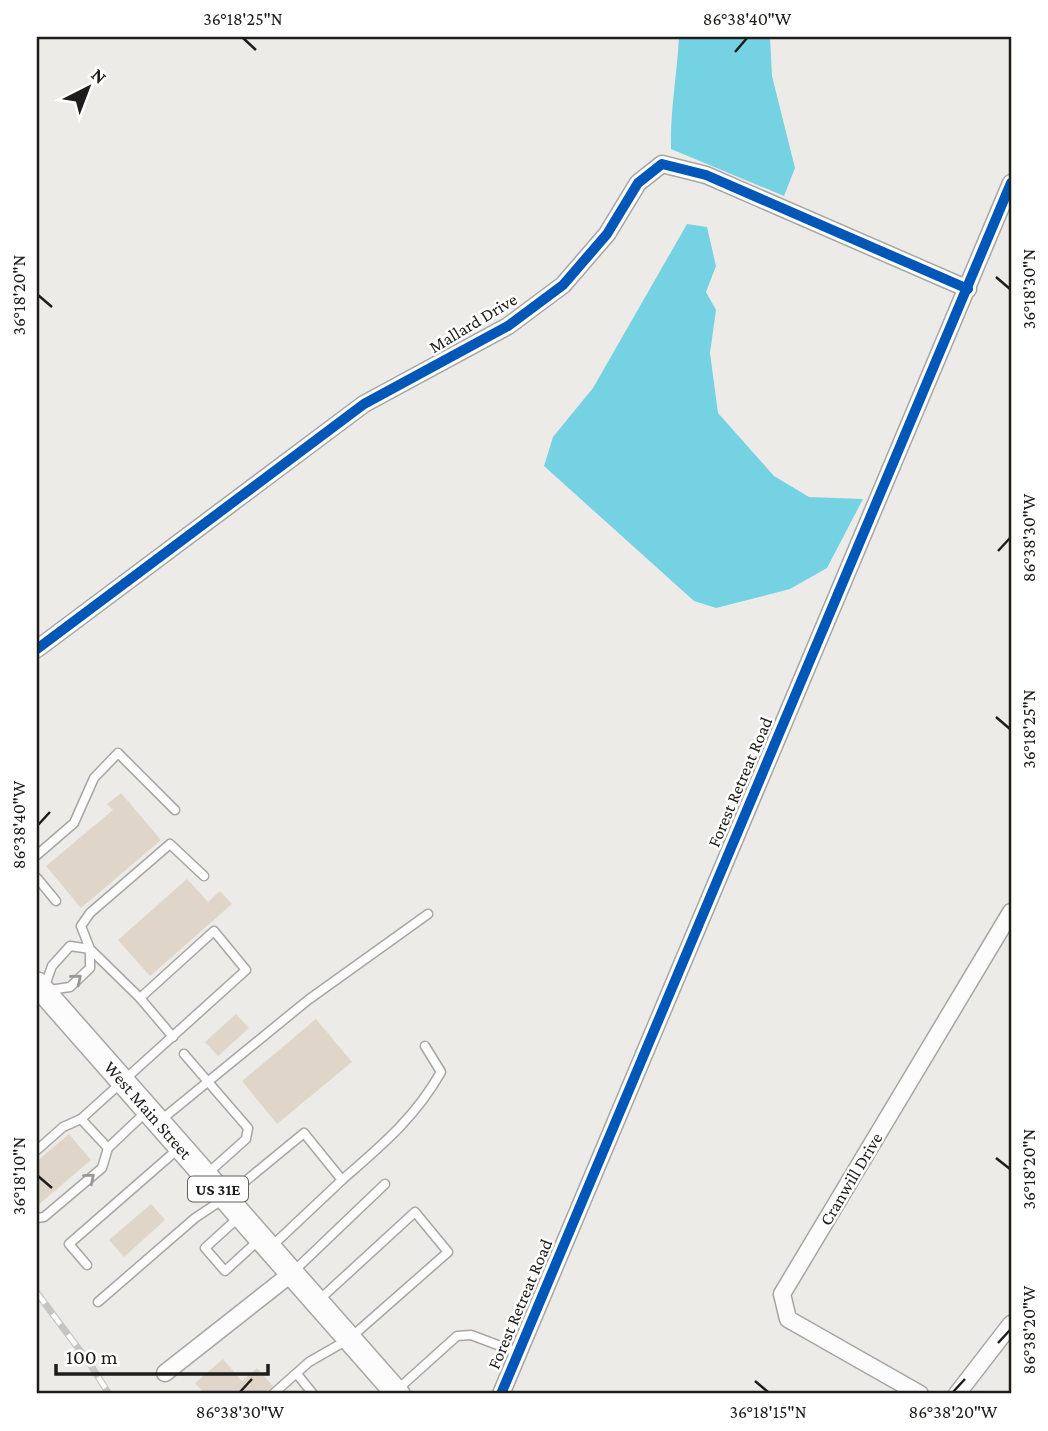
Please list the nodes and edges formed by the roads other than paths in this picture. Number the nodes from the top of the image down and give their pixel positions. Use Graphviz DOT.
graph roads {
  1 [pos="1011,183"];
  2 [pos="968,289"];
  3 [pos="37,649"];
  4 [pos="175,810"];
  5 [pos="37,855"];
  6 [pos="204,876"];
  7 [pos="37,878"];
  8 [pos="56,901"];
  9 [pos="1011,912"];
  10 [pos="428,914"];
  11 [pos="90,949"];
  12 [pos="40,988"];
  13 [pos="140,998"];
  14 [pos="173,1037"];
  15 [pos="425,1046"];
  16 [pos="184,1054"];
  17 [pos="122,1081"];
  18 [pos="207,1081"];
  19 [pos="153,1115"];
  20 [pos="81,1119"];
  21 [pos="180,1147"];
  22 [pos="108,1148"];
  23 [pos="37,1150"];
  24 [pos="205,1175"];
  25 [pos="342,1180"];
  26 [pos="385,1184"];
  27 [pos="225,1198"];
  28 [pos="241,1215"];
  29 [pos="37,1218"];
  30 [pos="265,1243"];
  31 [pos="87,1265"];
  32 [pos="292,1273"];
  33 [pos="317,1302"];
  34 [pos="98,1303"];
  35 [pos="1011,1324"];
  36 [pos="349,1339"];
  37 [pos="519,1353"];
  38 [pos="165,1373"];
  39 [pos="297,1374"];
  40 [pos="395,1393"];
  41 [pos="273,1394"];
  42 [pos="313,1394"];
  43 [pos="501,1394"];
  44 [pos="920,1394"];
  45 [pos="957,1394"];
  1 -- 2 [label="street, Forest Retreat Road"];
  2 -- 3 [label="street, Mallard Drive"];
  2 -- 37 [label="street, Forest Retreat Road"];
  4 -- 5 [label="lane"];
  6 -- 11 [label="lane"];
  7 -- 8 [label="lane"];
  9 -- 44 [label="street, Cranwill Drive"];
  10 -- 18 [label="lane"];
  11 -- 12 [label="lane"];
  12 -- 11 [label="lane, one-way"];
  11 -- 13 [label="lane"];
  12 -- 17 [label="main road, West Main Street / US 31E"];
  13 -- 14 [label="lane"];
  13 -- 14 [label="lane"];
  14 -- 17 [label="lane"];
  15 -- 25 [label="lane"];
  16 -- 18 [label="lane"];
  17 -- 19 [label="main road, West Main Street / US 31E"];
  17 -- 20 [label="lane"];
  18 -- 19 [label="lane"];
  18 -- 24 [label="lane"];
  19 -- 21 [label="main road, West Main Street / US 31E"];
  19 -- 22 [label="lane"];
  20 -- 22 [label="lane"];
  20 -- 23 [label="lane"];
  21 -- 24 [label="main road, West Main Street / US 31E"];
  21 -- 31 [label="lane"];
  29 -- 22 [label="lane, one-way"];
  24 -- 27 [label="main road, West Main Street / US 31E"];
  25 -- 27 [label="lane"];
  25 -- 30 [label="lane"];
  26 -- 32 [label="lane"];
  27 -- 28 [label="main road, West Main Street / US 31E"];
  27 -- 34 [label="lane"];
  28 -- 30 [label="main road, West Main Street / US 31E"];
  28 -- 30 [label="lane"];
  30 -- 32 [label="main road, West Main Street / US 31E"];
  32 -- 33 [label="main road, West Main Street / US 31E"];
  32 -- 38 [label="street"];
  33 -- 36 [label="main road, West Main Street / US 31E"];
  33 -- 36 [label="lane"];
  35 -- 45 [label="street"];
  36 -- 39 [label="lane"];
  36 -- 40 [label="main road, West Main Street / US 31E"];
  37 -- 40 [label="lane"];
  37 -- 43 [label="street, Forest Retreat Road"];
  39 -- 41 [label="lane"];
  39 -- 42 [label="lane"];
}
